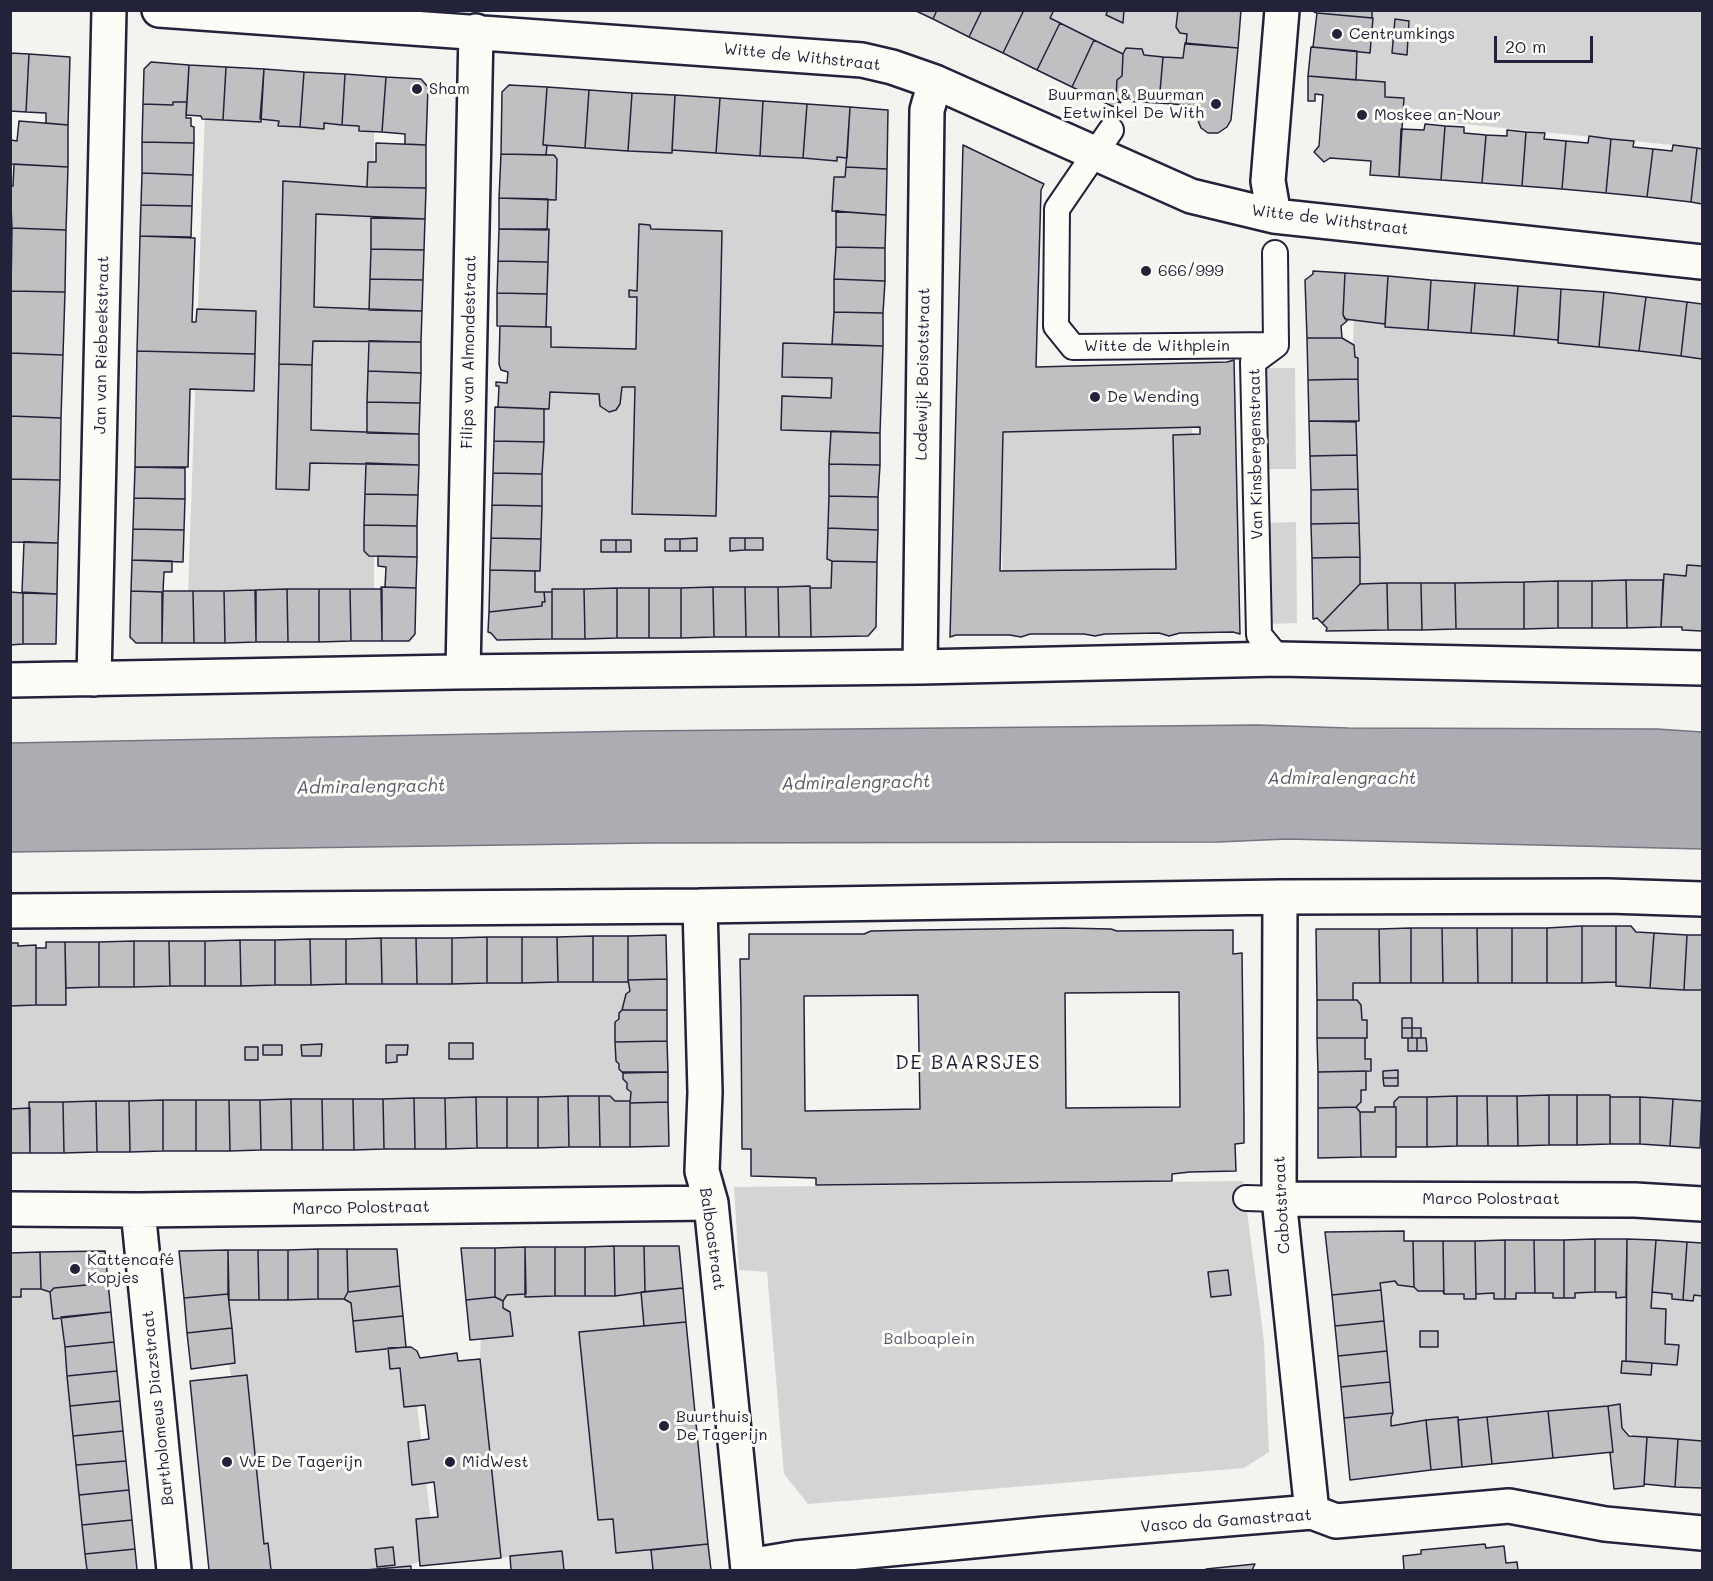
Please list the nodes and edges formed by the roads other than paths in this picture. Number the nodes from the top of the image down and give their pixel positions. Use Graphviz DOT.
graph roads {
  1 [pos="109,10"];
  2 [pos="159,10"];
  3 [pos="1282,10"];
  4 [pos="476,31"];
  5 [pos="935,82"];
  6 [pos="1095,152"];
  7 [pos="1274,216"];
  8 [pos="1275,253"];
  9 [pos="1702,262"];
  10 [pos="1276,345"];
  11 [pos="1279,659"];
  12 [pos="920,667"];
  13 [pos="1702,668"];
  14 [pos="463,672"];
  15 [pos="94,679"];
  16 [pos="10,680"];
  17 [pos="1280,897"];
  18 [pos="1702,899"];
  19 [pos="700,906"];
  20 [pos="10,911"];
  21 [pos="1246,1198"];
  22 [pos="1279,1199"];
  23 [pos="711,1203"];
  24 [pos="1702,1204"];
  25 [pos="10,1209"];
  26 [pos="138,1210"];
  27 [pos="1312,1512"];
  28 [pos="1702,1533"];
  29 [pos="748,1568"];
  30 [pos="174,1570"];
  1 -- 15 [label="street, Jan van Riebeekstraat"];
  2 -- 4 [label="street, Witte de Withstraat"];
  3 -- 7 [label="street"];
  4 -- 5 [label="street, Witte de Withstraat"];
  4 -- 14 [label="street, Filips van Almondestraat"];
  5 -- 6 [label="street, Witte de Withstraat"];
  5 -- 12 [label="street, Lodewijk Boisotstraat"];
  6 -- 7 [label="street, Witte de Withstraat"];
  6 -- 10 [label="street, Witte de Withplein"];
  7 -- 9 [label="street, Witte de Withstraat"];
  8 -- 10 [label="street"];
  10 -- 11 [label="street, Van Kinsbergenstraat"];
  11 -- 12 [label="street"];
  11 -- 13 [label="street"];
  12 -- 14 [label="street"];
  14 -- 15 [label="street"];
  15 -- 16 [label="street"];
  17 -- 18 [label="street"];
  17 -- 19 [label="street"];
  17 -- 22 [label="street, Cabotstraat"];
  19 -- 20 [label="street"];
  19 -- 23 [label="street, Balboastraat"];
  21 -- 22 [label="street"];
  22 -- 24 [label="street, Marco Polostraat"];
  22 -- 27 [label="street, Cabotstraat"];
  23 -- 26 [label="street, Marco Polostraat"];
  23 -- 29 [label="street, Balboastraat"];
  25 -- 26 [label="street, Marco Polostraat"];
  26 -- 30 [label="street, Bartholomeus Diazstraat"];
  27 -- 28 [label="street, Vasco da Gamastraat"];
  27 -- 29 [label="street, Vasco da Gamastraat"];
}
